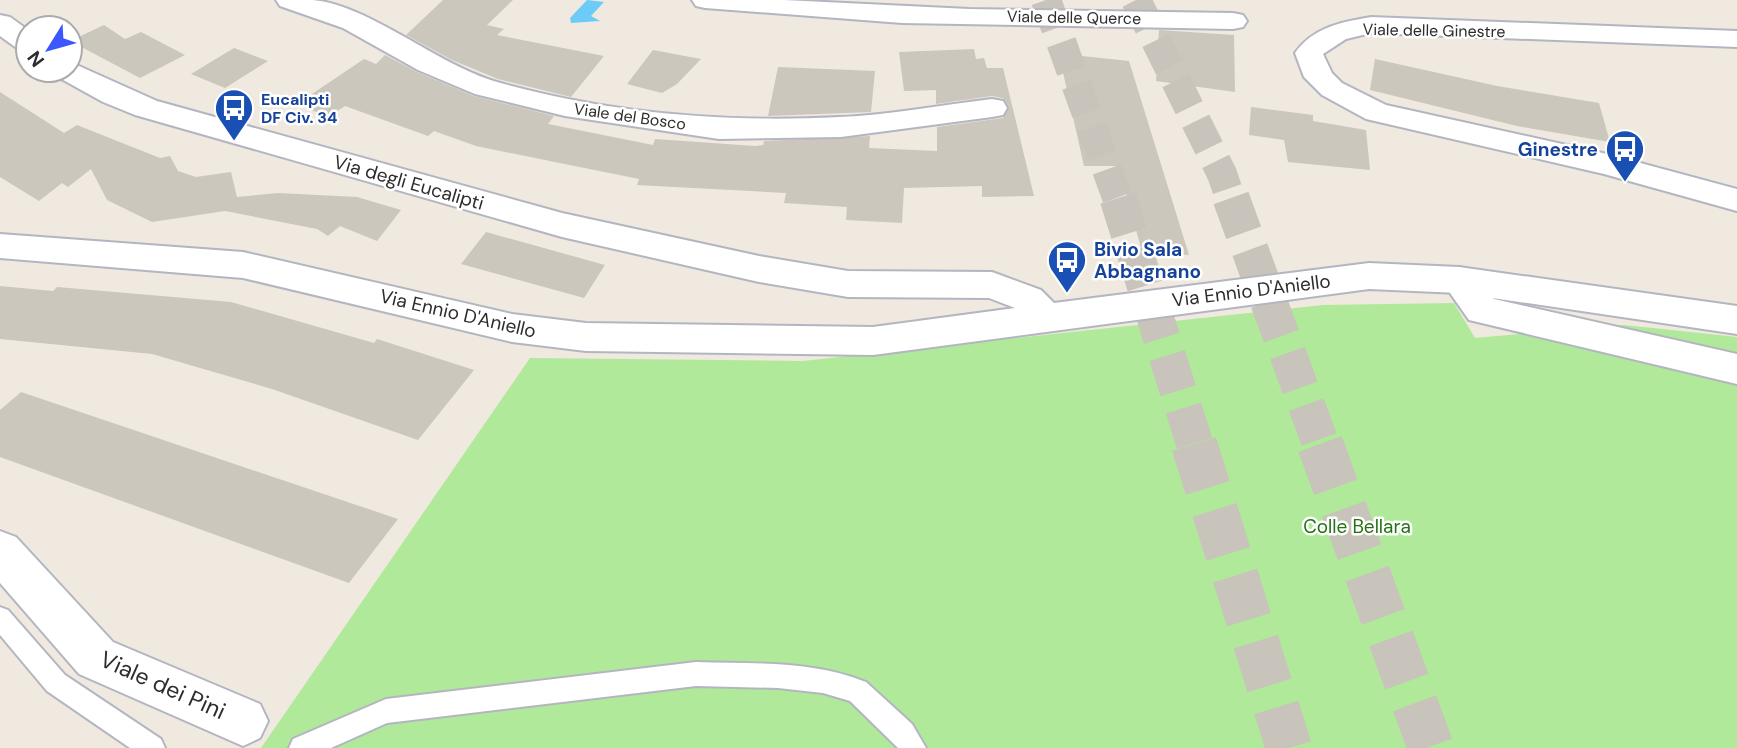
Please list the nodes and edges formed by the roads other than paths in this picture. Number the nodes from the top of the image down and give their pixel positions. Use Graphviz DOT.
graph roads {
  1 [pos="289,0"];
  2 [pos="705,0"];
  3 [pos="1233,21"];
  4 [pos="1737,39"];
  5 [pos="84,80"];
  6 [pos="992,108"];
  7 [pos="1737,200"];
  8 [pos="0,246"];
  9 [pos="1459,280"];
  10 [pos="1045,317"];
  11 [pos="1737,320"];
  12 [pos="1737,369"];
  13 [pos="0,551"];
  14 [pos="0,618"];
  15 [pos="243,721"];
  16 [pos="152,748"];
  17 [pos="302,748"];
  18 [pos="913,748"];
  1 -- 6 [label="street, Viale del Bosco"];
  2 -- 3 [label="street, Viale delle Querce"];
  4 -- 7 [label="street, Viale delle Ginestre"];
  5 -- 10 [label="street, Via degli Eucalipti"];
  8 -- 10 [label="street, Via Ennio D'Aniello"];
  9 -- 10 [label="street, Via Ennio D'Aniello"];
  9 -- 11 [label="street, Via Ennio D'Aniello"];
  9 -- 12 [label="street"];
  13 -- 15 [label="street, Viale dei Pini"];
  14 -- 16 [label="lane"];
  17 -- 18 [label="lane"];
}
